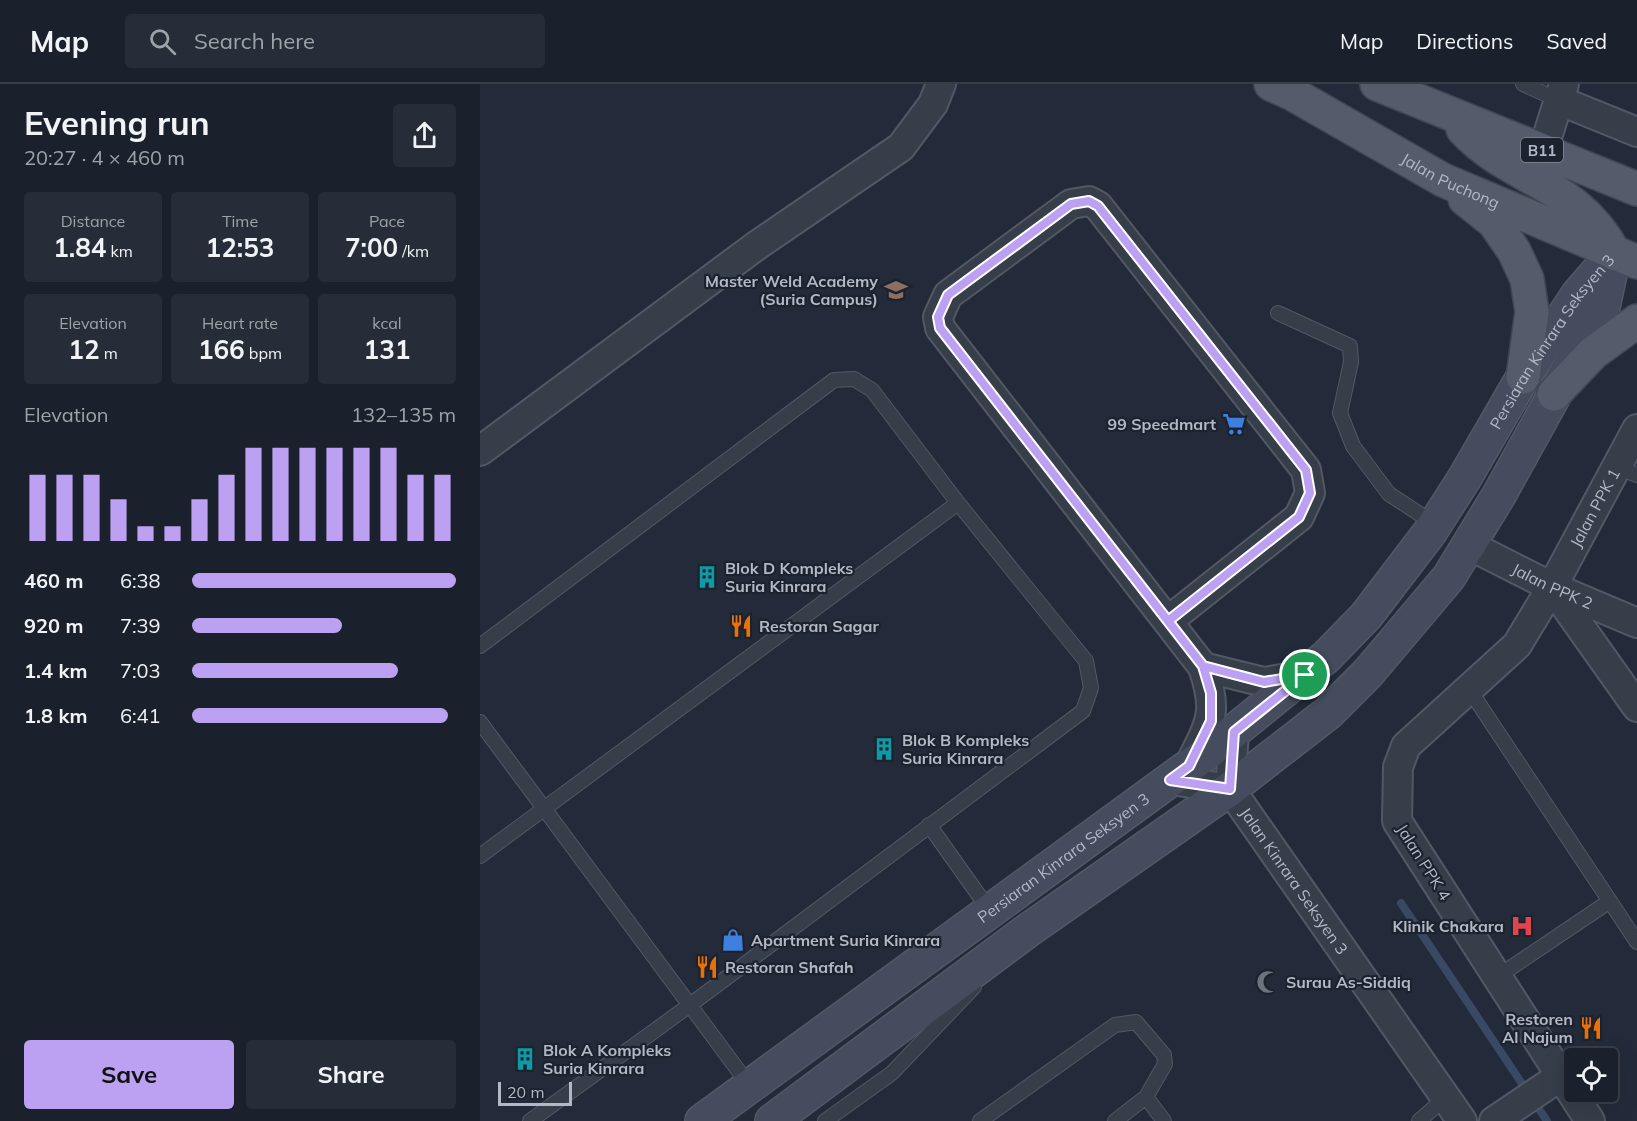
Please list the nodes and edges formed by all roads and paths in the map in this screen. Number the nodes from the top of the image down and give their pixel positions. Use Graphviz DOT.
graph roads {
  1 [pos="941,84"];
  2 [pos="1271,84"];
  3 [pos="1377,84"];
  4 [pos="1523,84"];
  5 [pos="1561,92"];
  6 [pos="1447,112"];
  7 [pos="1637,132"];
  8 [pos="1543,150"];
  9 [pos="1443,180"];
  10 [pos="1637,189"];
  11 [pos="1629,253"];
  12 [pos="1278,313"];
  13 [pos="1637,321"];
  14 [pos="1522,377"];
  15 [pos="1554,394"];
  16 [pos="1637,429"];
  17 [pos="480,450"];
  18 [pos="1627,471"];
  19 [pos="958,503"];
  20 [pos="1435,524"];
  21 [pos="1469,545"];
  22 [pos="1552,587"];
  23 [pos="1168,621"];
  24 [pos="1637,624"];
  25 [pos="480,646"];
  26 [pos="1203,666"];
  27 [pos="1305,675"];
  28 [pos="1469,688"];
  29 [pos="1637,707"];
  30 [pos="480,722"];
  31 [pos="1234,732"];
  32 [pos="1180,773"];
  33 [pos="1230,789"];
  34 [pos="544,808"];
  35 [pos="929,825"];
  36 [pos="480,856"];
  37 [pos="1610,901"];
  38 [pos="990,911"];
  39 [pos="1027,931"];
  40 [pos="1637,942"];
  41 [pos="1497,977"];
  42 [pos="690,1005"];
  43 [pos="1552,1082"];
  44 [pos="749,1085"];
  45 [pos="1146,1097"];
  46 [pos="1446,1097"];
  47 [pos="998,1116"];
  48 [pos="530,1121"];
  49 [pos="702,1121"];
  50 [pos="772,1121"];
  51 [pos="825,1121"];
  52 [pos="980,1121"];
  53 [pos="1115,1121"];
  54 [pos="1164,1121"];
  55 [pos="1419,1121"];
  56 [pos="1462,1121"];
  57 [pos="1494,1121"];
  58 [pos="1590,1121"];
  1 -- 17 [label="street"];
  2 -- 9 [label="main road, Jalan Puchong"];
  3 -- 6 [label="main road, B11"];
  4 -- 5 [label="lane"];
  5 -- 7 [label="street"];
  5 -- 8 [label="street"];
  6 -- 8 [label="main road, B11"];
  6 -- 11 [label="main road"];
  8 -- 10 [label="main road, B11"];
  9 -- 11 [label="main road, Jalan Puchong"];
  9 -- 14 [label="main road"];
  11 -- 14 [label="main road, Persiaran Kinrara Seksyen 3"];
  11 -- 15 [label="main road, Persiaran Kinrara Seksyen 3"];
  12 -- 20 [label="lane"];
  13 -- 15 [label="main road"];
  14 -- 20 [label="main road, Persiaran Kinrara Seksyen 3"];
  15 -- 21 [label="main road, Persiaran Kinrara Seksyen 3"];
  16 -- 18 [label="street, Jalan PPK 1"];
  18 -- 22 [label="street, Jalan PPK 1"];
  19 -- 25 [label="lane"];
  19 -- 34 [label="lane"];
  19 -- 35 [label="lane"];
  20 -- 27 [label="main road, Persiaran Kinrara Seksyen 3"];
  21 -- 22 [label="street, Jalan PPK 2"];
  21 -- 33 [label="main road, Persiaran Kinrara Seksyen 3"];
  22 -- 24 [label="street, Jalan PPK 2"];
  22 -- 28 [label="street, Jalan PPK 4"];
  22 -- 29 [label="street"];
  23 -- 23 [label="street"];
  23 -- 26 [label="street"];
  26 -- 27 [label="street"];
  26 -- 32 [label="street"];
  27 -- 31 [label="main road, Persiaran Kinrara Seksyen 3"];
  28 -- 37 [label="lane"];
  28 -- 41 [label="street, Jalan PPK 4"];
  30 -- 34 [label="lane"];
  31 -- 32 [label="main road, Persiaran Kinrara Seksyen 3"];
  31 -- 33 [label="street"];
  32 -- 33 [label="street"];
  32 -- 38 [label="main road, Persiaran Kinrara Seksyen 3"];
  33 -- 39 [label="main road, Persiaran Kinrara Seksyen 3"];
  33 -- 46 [label="street, Jalan Kinrara Seksyen 3"];
  34 -- 36 [label="lane"];
  34 -- 42 [label="lane"];
  35 -- 38 [label="lane"];
  35 -- 42 [label="lane"];
  37 -- 40 [label="lane"];
  37 -- 41 [label="lane"];
  38 -- 44 [label="main road, Persiaran Kinrara Seksyen 3"];
  39 -- 50 [label="main road, Persiaran Kinrara Seksyen 3"];
  39 -- 51 [label="lane"];
  41 -- 43 [label="street, Jalan PPK 4"];
  42 -- 44 [label="lane"];
  42 -- 48 [label="lane"];
  43 -- 57 [label="street"];
  43 -- 58 [label="street, Jalan PPK 4"];
  44 -- 49 [label="main road, Persiaran Kinrara Seksyen 3"];
  45 -- 47 [label="lane"];
  45 -- 53 [label="lane"];
  45 -- 54 [label="lane"];
  46 -- 55 [label="lane"];
  46 -- 56 [label="street, Jalan Kinrara Seksyen 3"];
  47 -- 52 [label="lane"];
}
